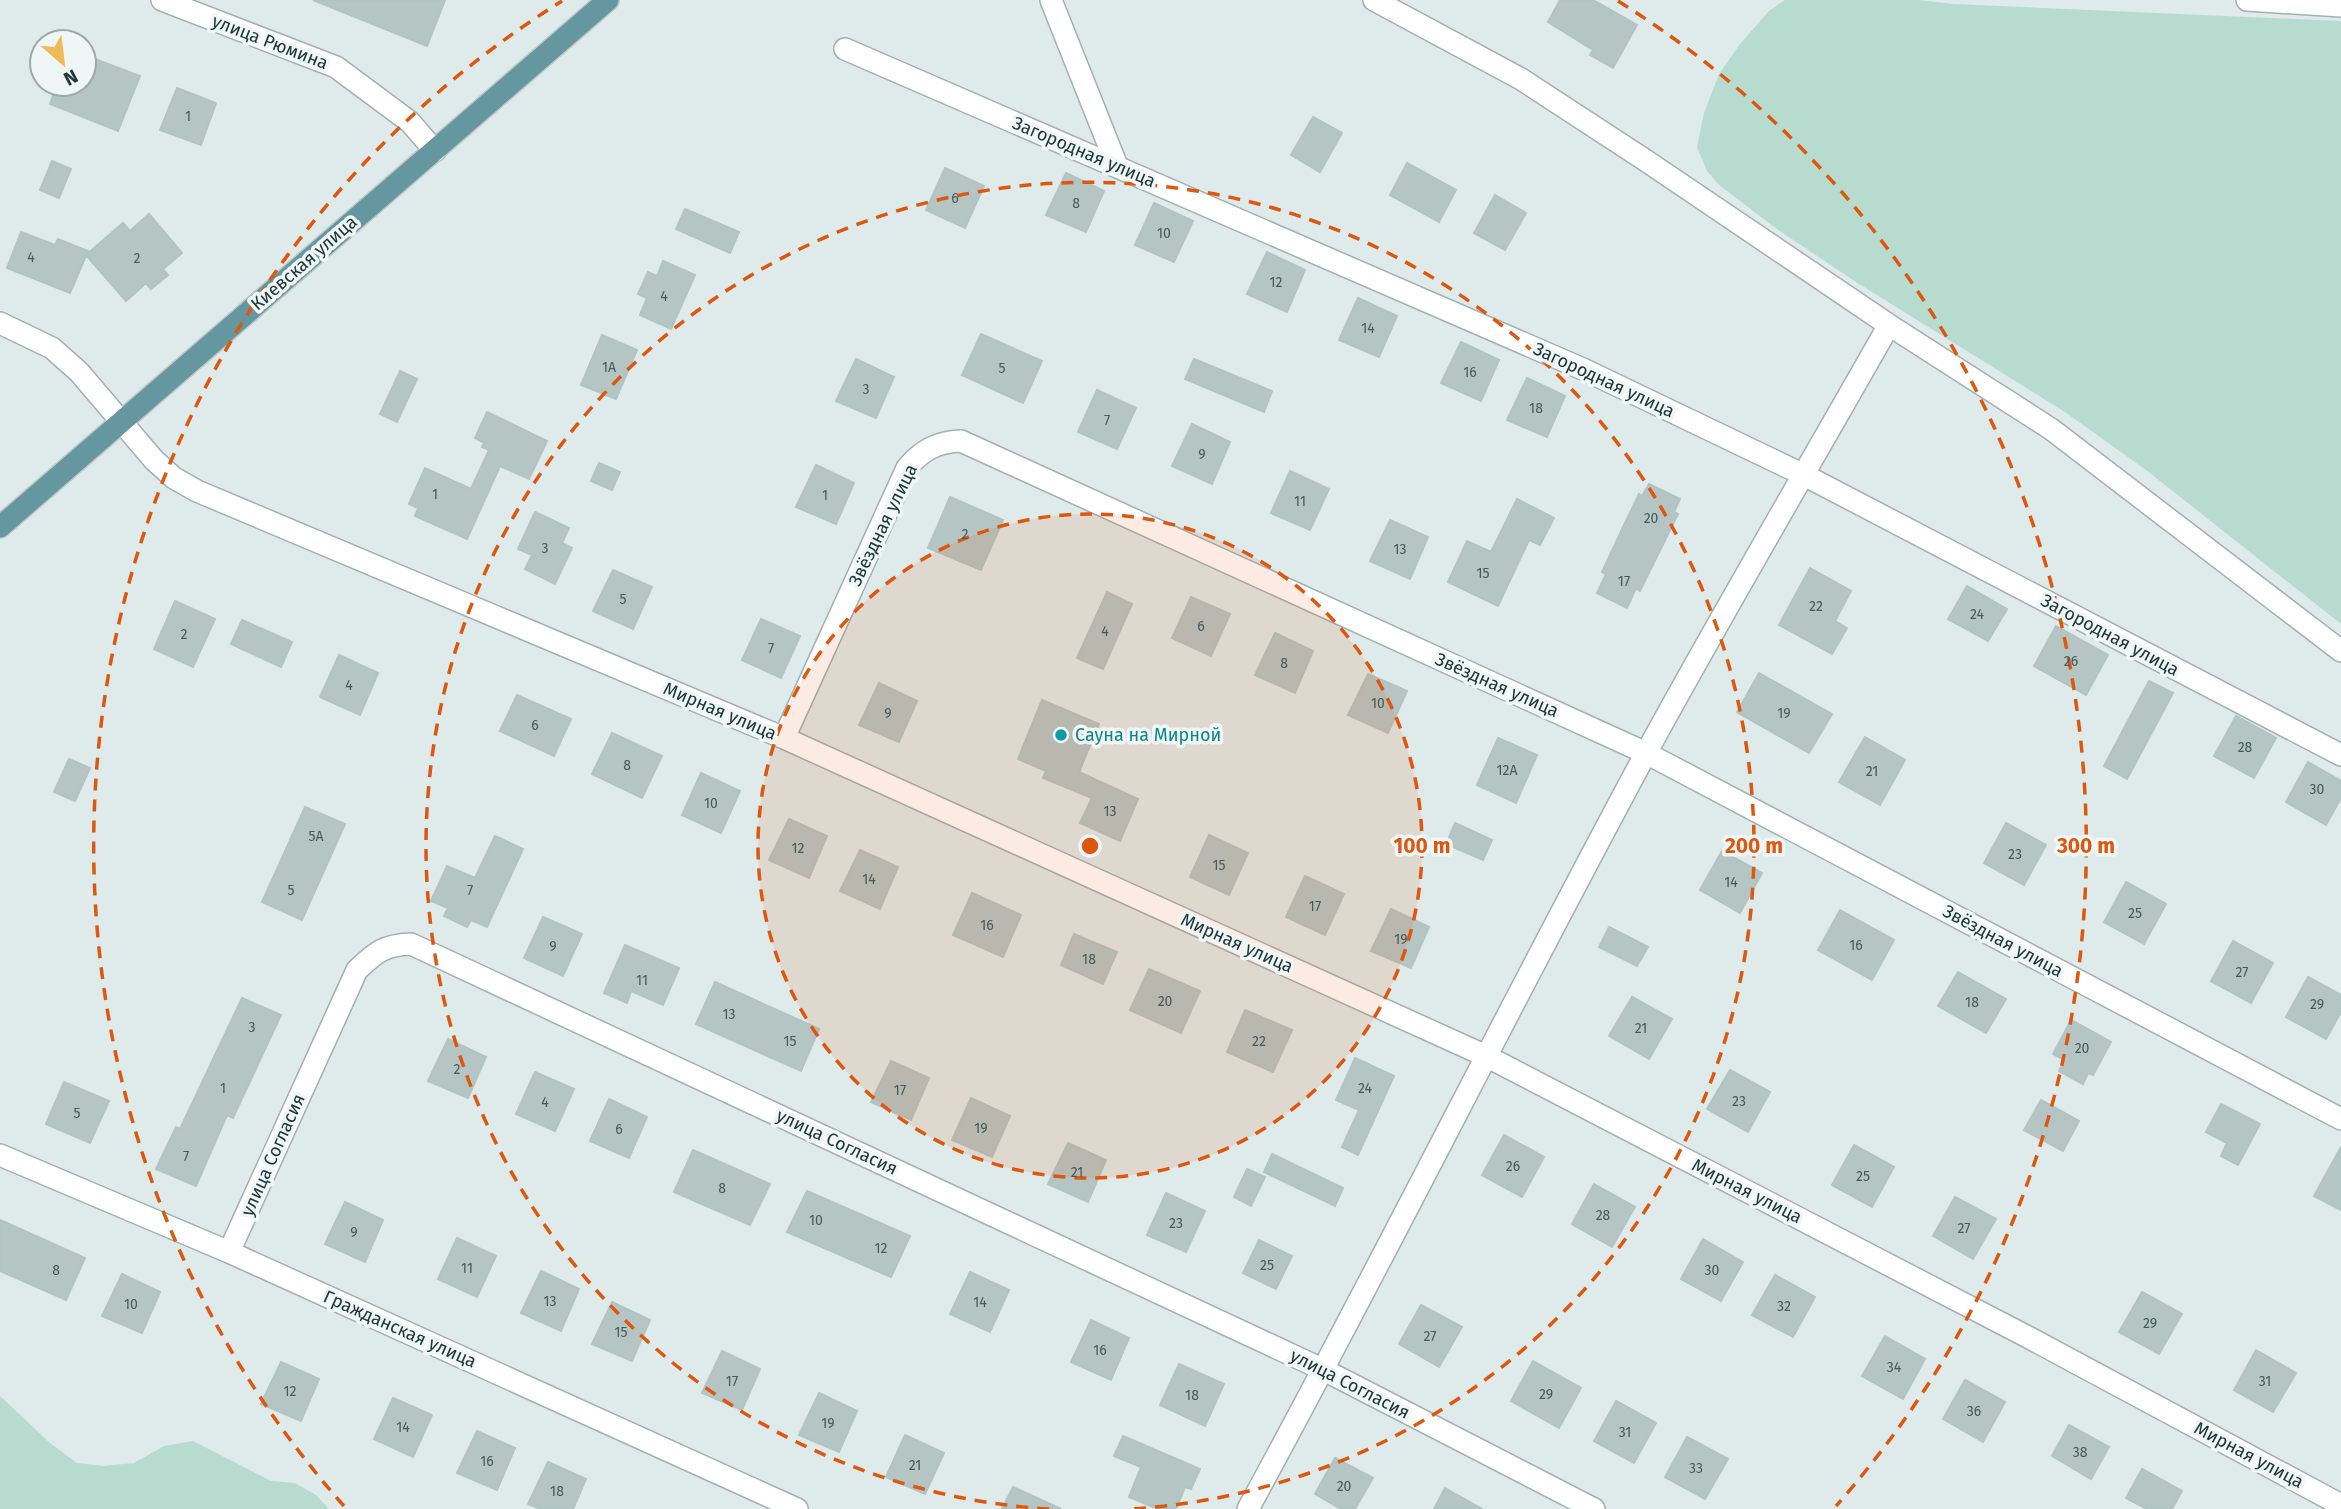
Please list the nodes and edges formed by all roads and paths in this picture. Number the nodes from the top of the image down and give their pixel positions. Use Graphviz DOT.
graph roads {
  1 [pos="162,0"];
  2 [pos="608,0"];
  3 [pos="1051,0"];
  4 [pos="1374,0"];
  5 [pos="2247,0"];
  6 [pos="2299,1"];
  7 [pos="2341,6"];
  8 [pos="845,49"];
  9 [pos="435,151"];
  10 [pos="1117,166"];
  11 [pos="0,323"];
  12 [pos="1889,325"];
  13 [pos="122,421"];
  14 [pos="1804,475"];
  15 [pos="0,527"];
  16 [pos="2341,651"];
  17 [pos="784,738"];
  18 [pos="1646,753"];
  19 [pos="2341,755"];
  20 [pos="1486,1056"];
  21 [pos="2341,1119"];
  22 [pos="0,1155"];
  23 [pos="229,1252"];
  24 [pos="1324,1370"];
  25 [pos="2341,1505"];
  26 [pos="797,1509"];
  27 [pos="1248,1509"];
  28 [pos="1594,1509"];
  1 -- 9 [label="street, улица Рюмина"];
  2 -- 9 [label="main road, Киевская улица"];
  3 -- 10 [label="street"];
  4 -- 12 [label="street"];
  5 -- 6 [label="street"];
  6 -- 7 [label="street"];
  8 -- 10 [label="street, Загородная улица"];
  9 -- 13 [label="main road, Киевская улица"];
  10 -- 14 [label="street, Загородная улица"];
  11 -- 13 [label="street, Мирная улица"];
  12 -- 14 [label="street"];
  12 -- 16 [label="street"];
  13 -- 15 [label="main road, Киевская улица"];
  13 -- 17 [label="street, Мирная улица"];
  14 -- 18 [label="street"];
  14 -- 19 [label="street, Загородная улица"];
  17 -- 18 [label="street, Звёздная улица"];
  17 -- 20 [label="street, Мирная улица"];
  18 -- 20 [label="street"];
  18 -- 21 [label="street, Звёздная улица"];
  20 -- 24 [label="street"];
  20 -- 25 [label="street, Мирная улица"];
  22 -- 23 [label="street, Гражданская улица"];
  23 -- 24 [label="street, улица Согласия"];
  23 -- 26 [label="street, Гражданская улица"];
  24 -- 27 [label="street"];
  24 -- 28 [label="street, улица Согласия"];
}
